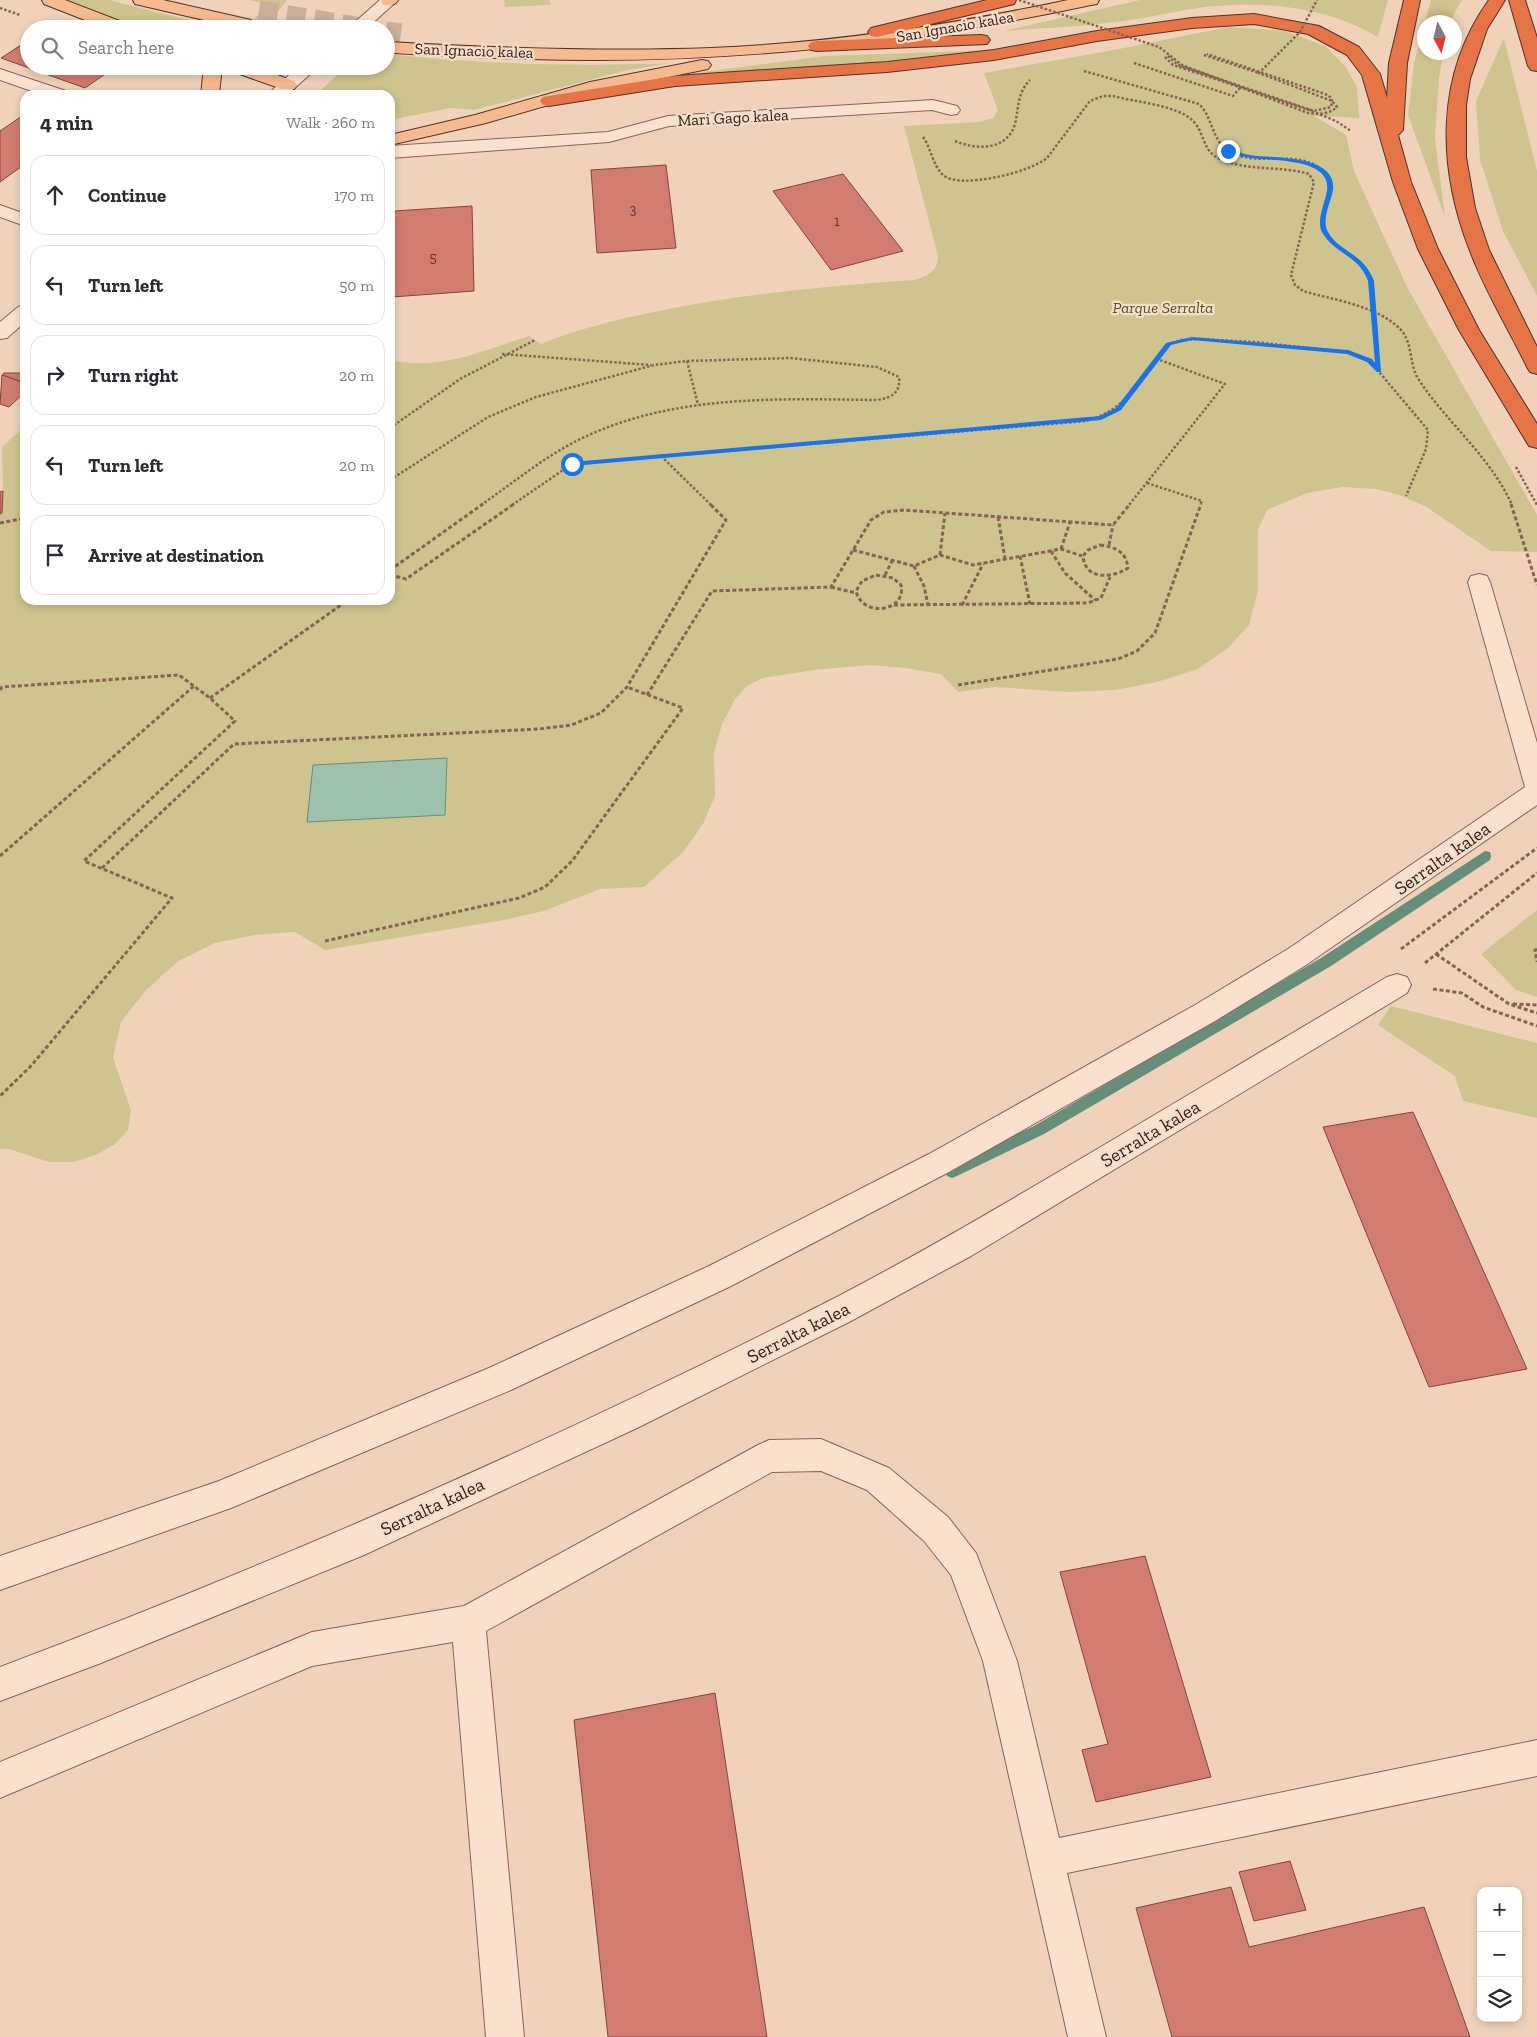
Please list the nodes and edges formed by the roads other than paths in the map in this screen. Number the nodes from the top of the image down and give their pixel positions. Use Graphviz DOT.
graph roads {
  1 [pos="50,0"];
  2 [pos="141,0"];
  3 [pos="208,0"];
  4 [pos="390,0"];
  5 [pos="1008,0"];
  6 [pos="1091,0"];
  7 [pos="1412,0"];
  8 [pos="1497,0"];
  9 [pos="1517,0"];
  10 [pos="374,7"];
  11 [pos="101,20"];
  12 [pos="363,20"];
  13 [pos="401,33"];
  14 [pos="1097,36"];
  15 [pos="817,46"];
  16 [pos="395,47"];
  17 [pos="772,49"];
  18 [pos="560,53"];
  19 [pos="1537,66"];
  20 [pos="0,74"];
  21 [pos="212,75"];
  22 [pos="252,75"];
  23 [pos="300,75"];
  24 [pos="46,90"];
  25 [pos="211,90"];
  26 [pos="282,90"];
  27 [pos="549,101"];
  28 [pos="951,110"];
  29 [pos="480,119"];
  30 [pos="395,139"];
  31 [pos="516,143"];
  32 [pos="1393,149"];
  33 [pos="395,152"];
  34 [pos="0,211"];
  35 [pos="20,218"];
  36 [pos="20,315"];
  37 [pos="0,333"];
  38 [pos="1537,367"];
  39 [pos="1537,441"];
  40 [pos="1480,582"];
  41 [pos="1537,787"];
  42 [pos="1537,792"];
  43 [pos="1397,985"];
  44 [pos="0,1573"];
  45 [pos="468,1622"];
  46 [pos="0,1684"];
  47 [pos="1537,1758"];
  48 [pos="0,1780"];
  49 [pos="1046,1859"];
  50 [pos="505,2037"];
  51 [pos="1087,2037"];
  1 -- 11 [label="main road"];
  2 -- 3 [label="main road"];
  4 -- 10 [label="street"];
  5 -- 15 [label="highway"];
  6 -- 15 [label="main road, San Ignacio kalea"];
  7 -- 32 [label="highway"];
  8 -- 38 [label="highway"];
  9 -- 19 [label="highway"];
  10 -- 12 [label="street"];
  13 -- 18 [label="main road, San Ignacio kalea"];
  14 -- 15 [label="highway"];
  14 -- 27 [label="highway"];
  14 -- 32 [label="highway"];
  15 -- 17 [label="main road, San Ignacio kalea"];
  16 -- 18 [label="main road, San Ignacio kalea"];
  17 -- 18 [label="main road, San Ignacio kalea"];
  17 -- 27 [label="main road"];
  20 -- 24 [label="street"];
  21 -- 25 [label="main road"];
  22 -- 26 [label="main road"];
  23 -- 26 [label="street"];
  27 -- 29 [label="main road"];
  28 -- 31 [label="street, Mari Gago kalea"];
  29 -- 30 [label="main road"];
  29 -- 31 [label="street, Mari Gago kalea"];
  31 -- 33 [label="street, Mari Gago kalea"];
  32 -- 39 [label="highway"];
  34 -- 35 [label="street"];
  36 -- 37 [label="street"];
  40 -- 41 [label="street"];
  42 -- 44 [label="street, Serralta kalea"];
  43 -- 46 [label="street, Serralta kalea"];
  45 -- 48 [label="street"];
  45 -- 49 [label="street"];
  45 -- 50 [label="street"];
  47 -- 49 [label="street"];
  49 -- 51 [label="street"];
}
